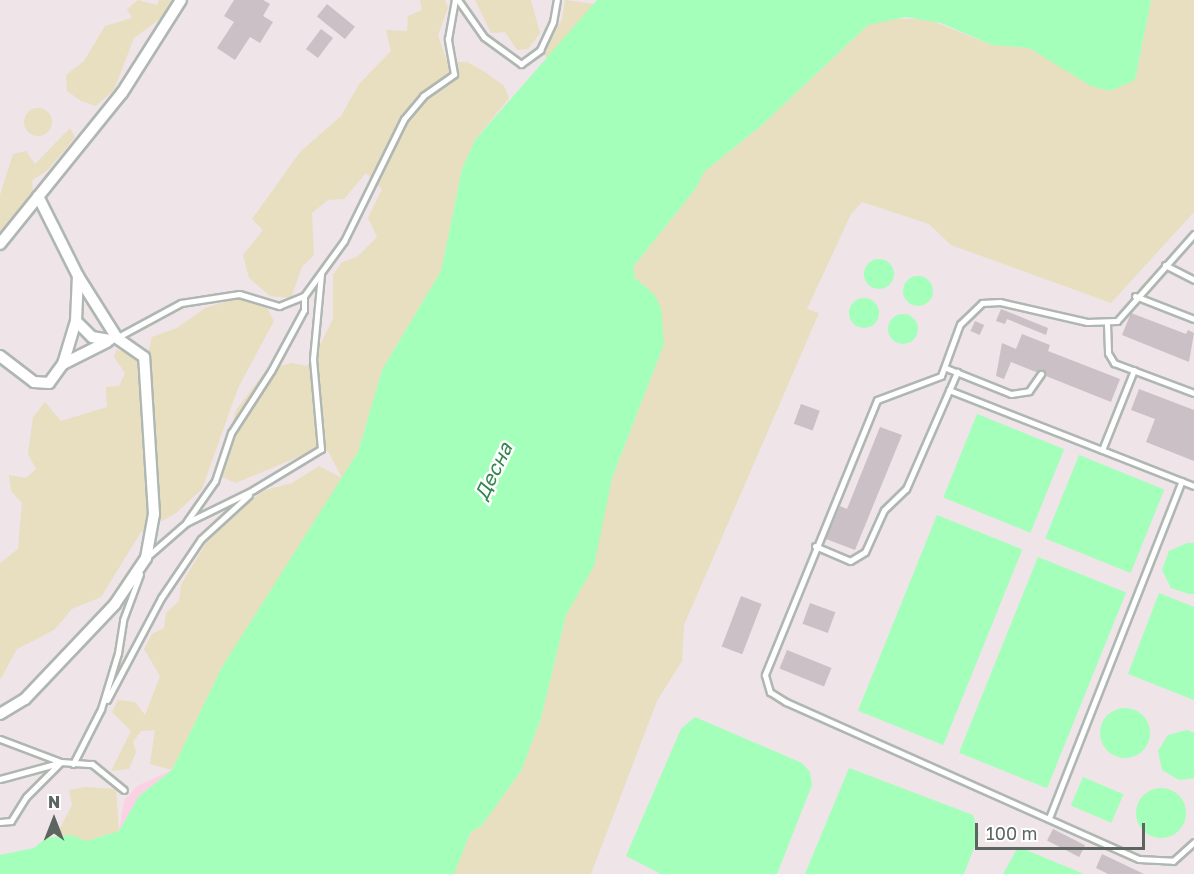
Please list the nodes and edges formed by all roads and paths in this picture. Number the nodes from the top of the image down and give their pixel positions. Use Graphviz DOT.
graph roads {
  1 [pos="181,0"];
  2 [pos="457,0"];
  3 [pos="557,0"];
  4 [pos="38,196"];
  5 [pos="1194,234"];
  6 [pos="0,244"];
  7 [pos="1165,265"];
  8 [pos="321,274"];
  9 [pos="78,276"];
  10 [pos="1194,280"];
  11 [pos="304,296"];
  12 [pos="1135,296"];
  13 [pos="1194,320"];
  14 [pos="76,321"];
  15 [pos="1107,323"];
  16 [pos="112,340"];
  17 [pos="0,356"];
  18 [pos="63,364"];
  19 [pos="946,368"];
  20 [pos="1134,370"];
  21 [pos="957,372"];
  22 [pos="1041,374"];
  23 [pos="949,390"];
  24 [pos="1194,393"];
  25 [pos="1102,450"];
  26 [pos="1182,481"];
  27 [pos="1194,486"];
  28 [pos="253,490"];
  29 [pos="186,523"];
  30 [pos="815,546"];
  31 [pos="146,558"];
  32 [pos="101,709"];
  33 [pos="0,714"];
  34 [pos="0,739"];
  35 [pos="61,762"];
  36 [pos="74,764"];
  37 [pos="0,779"];
  38 [pos="124,790"];
  39 [pos="1049,818"];
  40 [pos="0,822"];
  41 [pos="1194,842"];
  1 -- 4 [label="street"];
  2 -- 3 [label="lane"];
  2 -- 8 [label="lane"];
  4 -- 6 [label="street"];
  4 -- 9 [label="street"];
  5 -- 7 [label="lane"];
  7 -- 10 [label="lane"];
  7 -- 12 [label="lane"];
  8 -- 11 [label="lane"];
  8 -- 28 [label="lane"];
  9 -- 14 [label="street"];
  9 -- 16 [label="street"];
  11 -- 16 [label="lane"];
  11 -- 29 [label="lane"];
  12 -- 13 [label="lane"];
  12 -- 15 [label="lane"];
  14 -- 16 [label="street"];
  14 -- 18 [label="street"];
  15 -- 19 [label="lane"];
  15 -- 20 [label="lane"];
  16 -- 18 [label="street"];
  16 -- 31 [label="street"];
  17 -- 18 [label="street"];
  19 -- 21 [label="lane"];
  19 -- 30 [label="lane"];
  20 -- 24 [label="lane"];
  20 -- 25 [label="lane"];
  21 -- 22 [label="lane"];
  21 -- 23 [label="lane"];
  23 -- 25 [label="lane"];
  23 -- 30 [label="lane"];
  25 -- 26 [label="lane"];
  26 -- 27 [label="lane"];
  26 -- 39 [label="lane"];
  28 -- 29 [label="lane"];
  28 -- 32 [label="lane"];
  29 -- 31 [label="lane"];
  30 -- 39 [label="lane"];
  31 -- 32 [label="lane"];
  31 -- 33 [label="street"];
  32 -- 36 [label="lane"];
  34 -- 35 [label="lane"];
  35 -- 36 [label="lane"];
  35 -- 37 [label="lane"];
  35 -- 40 [label="lane"];
  36 -- 38 [label="lane"];
  39 -- 41 [label="lane"];
}
